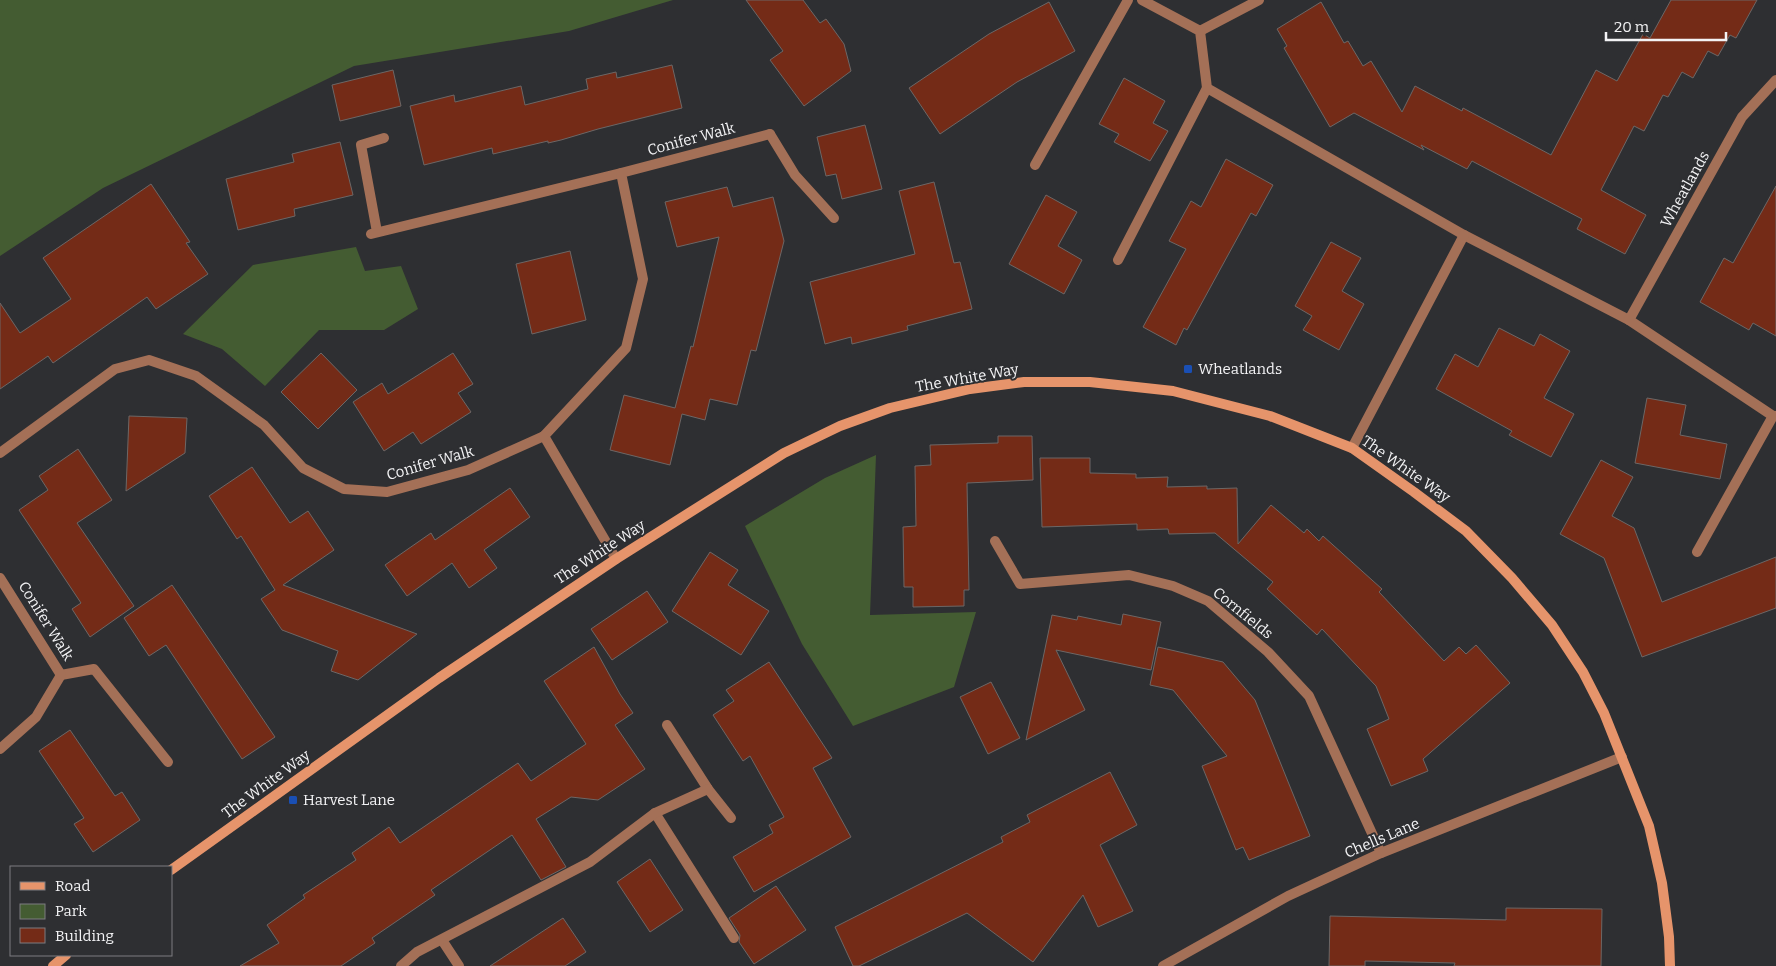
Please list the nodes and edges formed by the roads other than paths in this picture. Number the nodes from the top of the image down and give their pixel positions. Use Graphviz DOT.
graph roads {
  1 [pos="1128,0"];
  2 [pos="1259,0"];
  3 [pos="1145,1"];
  4 [pos="1200,31"];
  5 [pos="1776,80"];
  6 [pos="1207,88"];
  7 [pos="384,138"];
  8 [pos="1035,164"];
  9 [pos="621,173"];
  10 [pos="834,218"];
  11 [pos="1464,235"];
  12 [pos="1118,260"];
  13 [pos="1629,320"];
  14 [pos="1774,416"];
  15 [pos="544,436"];
  16 [pos="1352,448"];
  17 [pos="0,453"];
  18 [pos="995,541"];
  19 [pos="1697,552"];
  20 [pos="616,559"];
  21 [pos="0,578"];
  22 [pos="61,675"];
  23 [pos="667,725"];
  24 [pos="0,749"];
  25 [pos="1622,758"];
  26 [pos="168,762"];
  27 [pos="708,789"];
  28 [pos="655,813"];
  29 [pos="731,818"];
  30 [pos="1381,853"];
  31 [pos="172,869"];
  32 [pos="734,938"];
  33 [pos="442,940"];
  34 [pos="65,956"];
  35 [pos="53,966"];
  36 [pos="401,966"];
  37 [pos="459,966"];
  38 [pos="1163,966"];
  39 [pos="1670,966"];
  1 -- 8 [label="street"];
  2 -- 4 [label="street"];
  3 -- 4 [label="street"];
  4 -- 6 [label="street"];
  5 -- 13 [label="street, Wheatlands"];
  6 -- 11 [label="street"];
  6 -- 12 [label="street"];
  7 -- 9 [label="street, Conifer Walk"];
  9 -- 10 [label="street, Conifer Walk"];
  9 -- 15 [label="street, Conifer Walk"];
  11 -- 13 [label="street"];
  11 -- 16 [label="street"];
  13 -- 14 [label="street"];
  14 -- 19 [label="street"];
  15 -- 17 [label="street, Conifer Walk"];
  15 -- 20 [label="street"];
  16 -- 20 [label="street, The White Way"];
  16 -- 25 [label="street, The White Way"];
  18 -- 30 [label="street, Cornfields"];
  20 -- 31 [label="street, The White Way"];
  21 -- 22 [label="street, Conifer Walk"];
  22 -- 24 [label="street, Conifer Walk"];
  22 -- 26 [label="street"];
  23 -- 27 [label="street"];
  25 -- 30 [label="street, Chells Lane"];
  25 -- 39 [label="street, The White Way"];
  27 -- 28 [label="street"];
  27 -- 29 [label="street"];
  28 -- 32 [label="street"];
  28 -- 33 [label="street"];
  30 -- 38 [label="street, Chells Lane"];
  33 -- 36 [label="street"];
  33 -- 37 [label="street"];
  34 -- 35 [label="street"];
}
